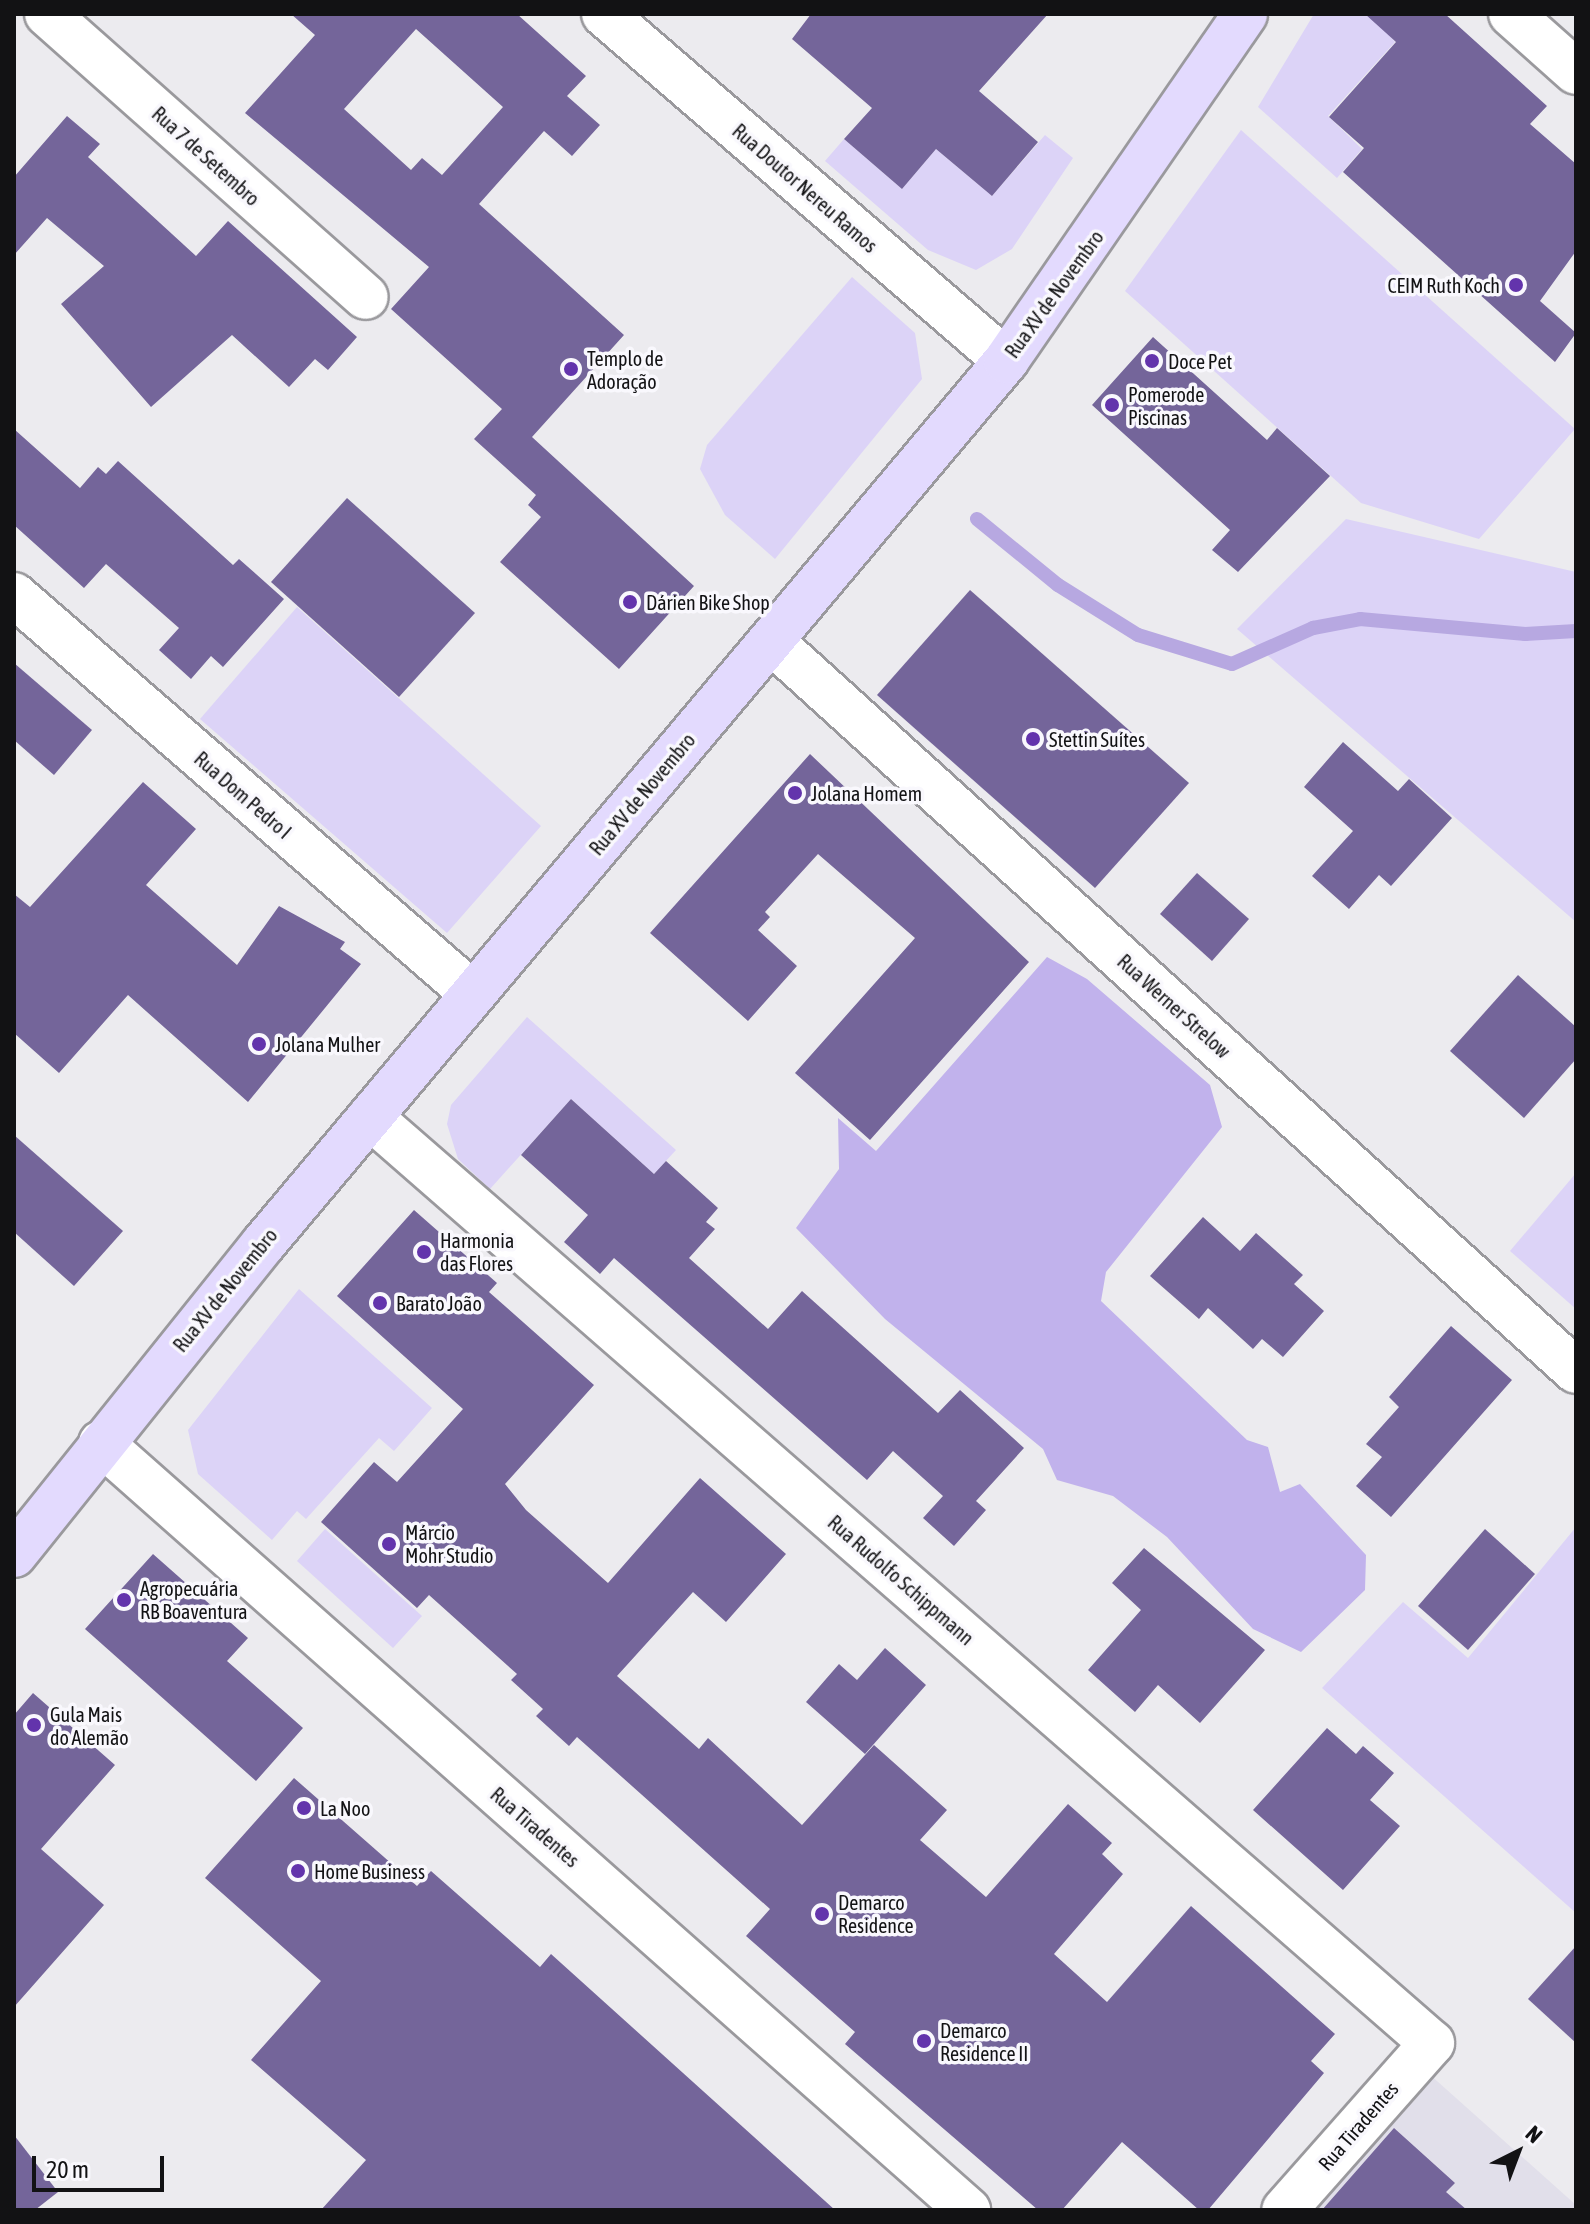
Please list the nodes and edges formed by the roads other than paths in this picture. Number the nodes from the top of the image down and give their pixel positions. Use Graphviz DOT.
graph roads {
  1 [pos="47,14"];
  2 [pos="604,14"];
  3 [pos="1245,14"];
  4 [pos="1511,14"];
  5 [pos="1576,72"];
  6 [pos="366,297"];
  7 [pos="1006,361"];
  8 [pos="14,595"];
  9 [pos="772,642"];
  10 [pos="473,994"];
  11 [pos="370,1117"];
  12 [pos="1576,1371"];
  13 [pos="101,1443"];
  14 [pos="14,1555"];
  15 [pos="1432,2043"];
  16 [pos="968,2210"];
  17 [pos="1284,2210"];
  1 -- 6 [label="street, Rua 7 de Setembro"];
  2 -- 7 [label="street, Rua Doutor Nereu Ramos"];
  3 -- 7 [label="main road, Rua XV de Novembro"];
  4 -- 5 [label="street"];
  7 -- 9 [label="main road, Rua XV de Novembro"];
  8 -- 10 [label="street, Rua Dom Pedro I"];
  9 -- 10 [label="main road, Rua XV de Novembro"];
  9 -- 12 [label="street, Rua Werner Strelow"];
  10 -- 11 [label="main road, Rua XV de Novembro"];
  11 -- 13 [label="main road, Rua XV de Novembro"];
  11 -- 15 [label="street, Rua Rudolfo Schippmann"];
  13 -- 14 [label="main road, Rua XV de Novembro"];
  13 -- 16 [label="street, Rua Tiradentes"];
  15 -- 17 [label="street, Rua Tiradentes"];
}
